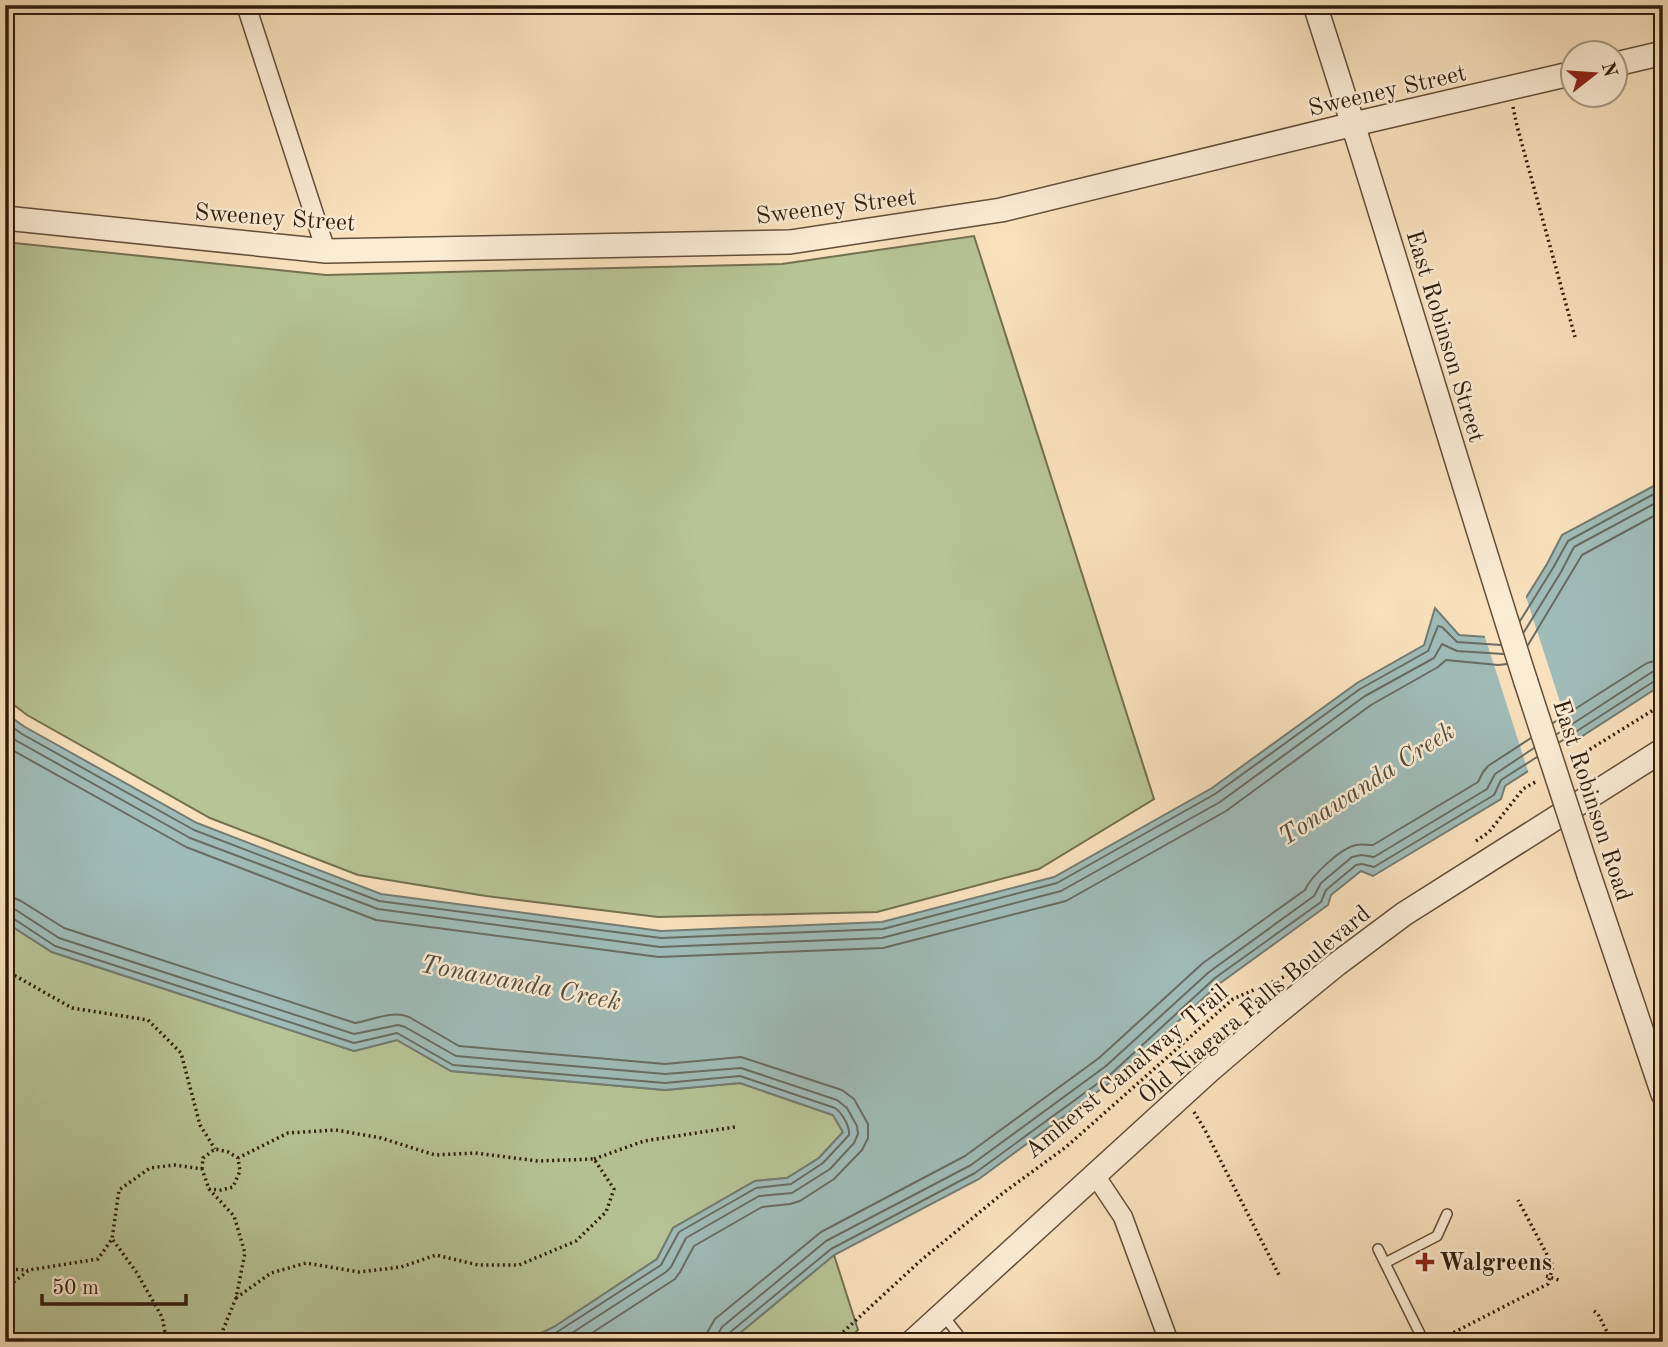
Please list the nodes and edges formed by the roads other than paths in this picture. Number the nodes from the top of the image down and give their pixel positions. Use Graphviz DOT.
graph roads {
  1 [pos="246,5"];
  2 [pos="1315,5"];
  3 [pos="1663,53"];
  4 [pos="1630,61"];
  5 [pos="1560,76"];
  6 [pos="1354,124"];
  7 [pos="5,219"];
  8 [pos="326,251"];
  9 [pos="1526,682"];
  10 [pos="1663,750"];
  11 [pos="1663,1094"];
  12 [pos="1096,1175"];
  13 [pos="1447,1214"];
  14 [pos="1378,1249"];
  15 [pos="1385,1263"];
  16 [pos="942,1314"];
  17 [pos="912,1342"];
  18 [pos="964,1342"];
  19 [pos="1169,1342"];
  20 [pos="1424,1342"];
  1 -- 8 [label="street"];
  2 -- 6 [label="street, East Robinson Street"];
  3 -- 4 [label="street"];
  5 -- 6 [label="street, Sweeney Street"];
  6 -- 8 [label="street, Sweeney Street"];
  6 -- 9 [label="street, East Robinson Street"];
  7 -- 8 [label="street, Sweeney Street"];
  9 -- 11 [label="street, East Robinson Road, bridge"];
  10 -- 12 [label="street, Old Niagara Falls Boulevard"];
  12 -- 16 [label="street, Old Niagara Falls Boulevard"];
  12 -- 19 [label="street"];
  13 -- 15 [label="lane"];
  14 -- 15 [label="lane"];
  15 -- 20 [label="lane"];
  16 -- 17 [label="street, Old Niagara Falls Boulevard"];
  16 -- 18 [label="lane"];
}
